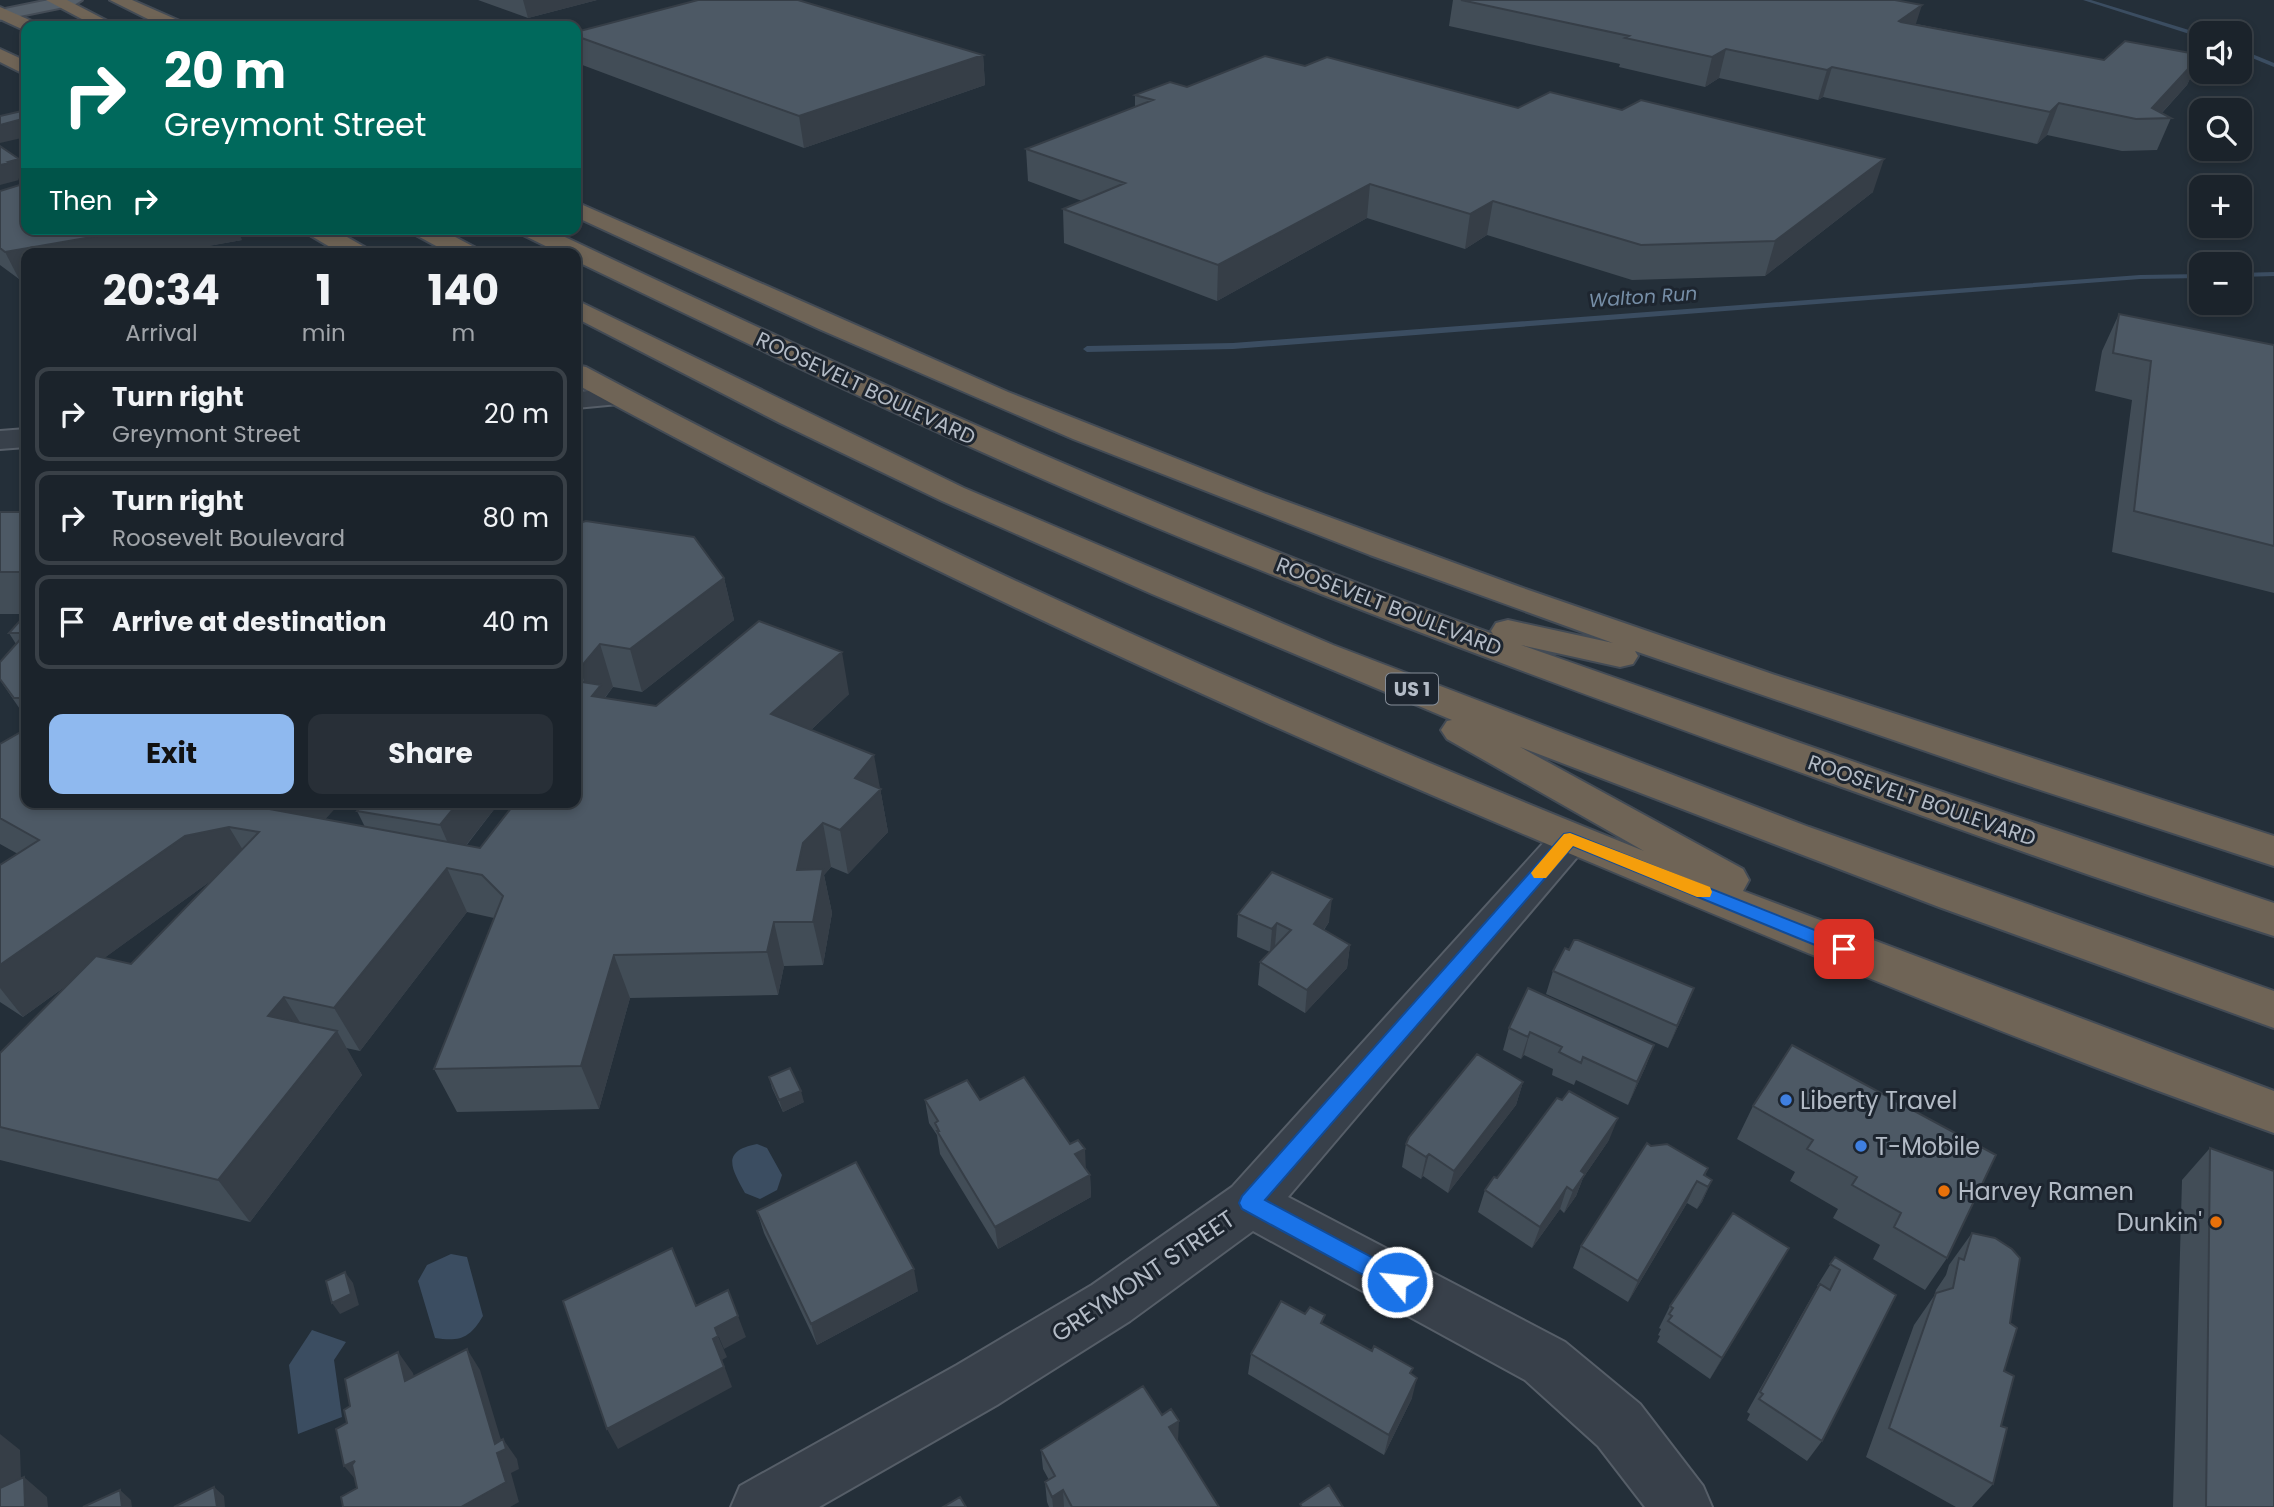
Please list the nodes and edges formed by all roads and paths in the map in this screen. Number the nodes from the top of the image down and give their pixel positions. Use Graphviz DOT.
graph roads {
  1 [pos="118,0"];
  2 [pos="63,1"];
  3 [pos="2,14"];
  4 [pos="99,21"];
  5 [pos="165,21"];
  6 [pos="21,23"];
  7 [pos="0,54"];
  8 [pos="21,66"];
  9 [pos="581,211"];
  10 [pos="327,235"];
  11 [pos="434,235"];
  12 [pos="542,235"];
  13 [pos="349,248"];
  14 [pos="458,248"];
  15 [pos="569,248"];
  16 [pos="581,254"];
  17 [pos="581,312"];
  18 [pos="581,376"];
  19 [pos="619,397"];
  20 [pos="581,400"];
  21 [pos="21,438"];
  22 [pos="0,440"];
  23 [pos="1374,601"];
  24 [pos="1323,653"];
  25 [pos="1797,695"];
  26 [pos="1570,839"];
  27 [pos="2274,851"];
  28 [pos="2274,920"];
  29 [pos="1864,957"];
  30 [pos="2274,1010"];
  31 [pos="2274,1112"];
  32 [pos="1250,1203"];
  33 [pos="761,1507"];
  34 [pos="1682,1507"];
  1 -- 5 [label="highway"];
  2 -- 3 [label="main road"];
  2 -- 4 [label="highway"];
  3 -- 6 [label="highway"];
  7 -- 8 [label="highway"];
  9 -- 25 [label="highway, ROOSEVELT BOULEVARD"];
  10 -- 13 [label="highway"];
  11 -- 14 [label="highway"];
  12 -- 15 [label="highway, ROOSEVELT BOULEVARD"];
  16 -- 23 [label="highway, ROOSEVELT BOULEVARD"];
  17 -- 24 [label="highway, US 1"];
  18 -- 19 [label="highway"];
  19 -- 20 [label="street"];
  19 -- 26 [label="highway"];
  21 -- 22 [label="street"];
  23 -- 25 [label="highway"];
  23 -- 28 [label="highway, ROOSEVELT BOULEVARD"];
  24 -- 29 [label="highway"];
  24 -- 30 [label="highway, US 1"];
  25 -- 27 [label="highway, ROOSEVELT BOULEVARD"];
  26 -- 29 [label="highway"];
  26 -- 32 [label="street, GREYMONT STREET"];
  29 -- 31 [label="highway"];
  32 -- 33 [label="street, GREYMONT STREET"];
  32 -- 34 [label="street"];
}
